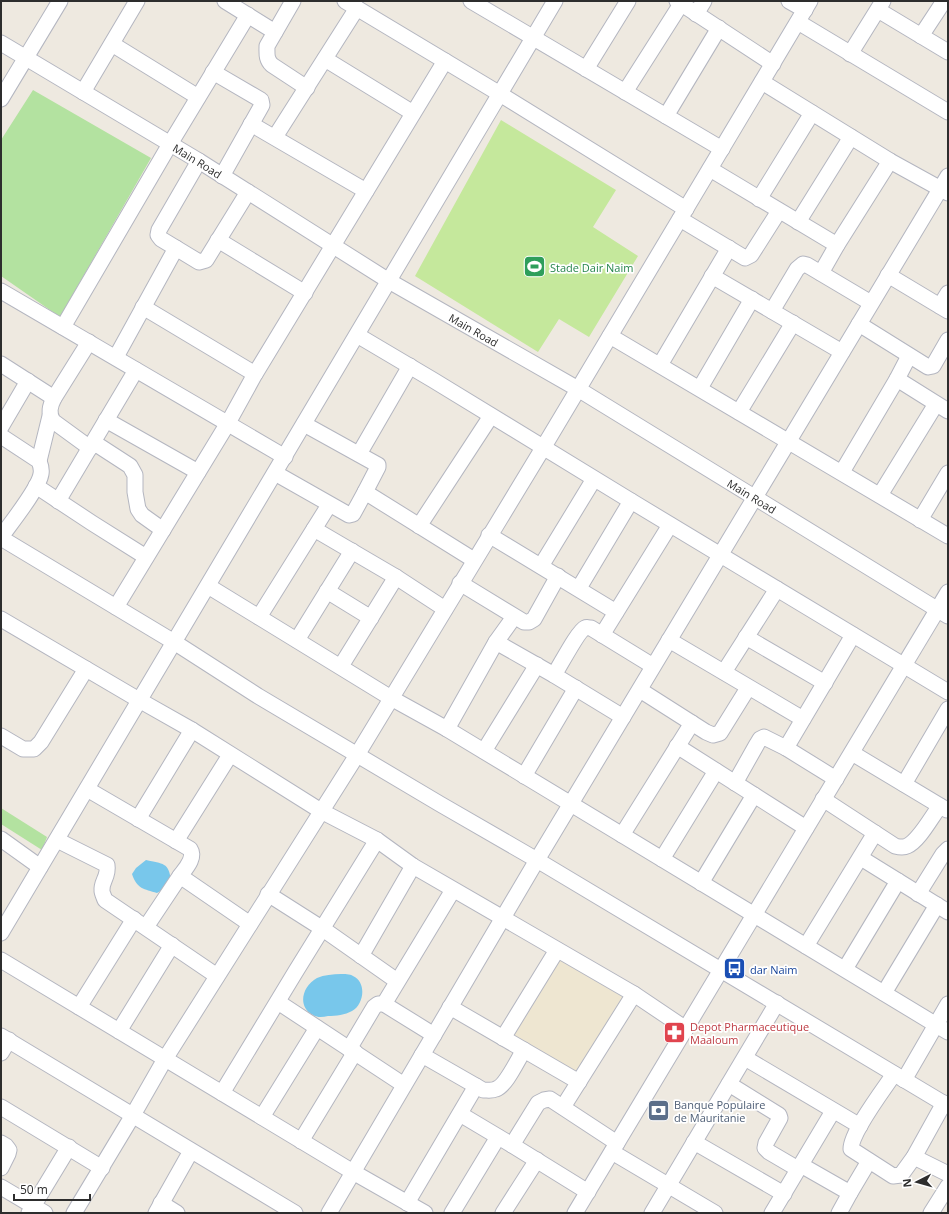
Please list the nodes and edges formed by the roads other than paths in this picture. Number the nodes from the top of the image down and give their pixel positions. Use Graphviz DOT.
graph roads {
  1 [pos="60,1"];
  2 [pos="137,1"];
  3 [pos="225,1"];
  4 [pos="293,1"];
  5 [pos="555,1"];
  6 [pos="628,1"];
  7 [pos="704,1"];
  8 [pos="789,1"];
  9 [pos="944,1"];
  10 [pos="679,2"];
  11 [pos="479,3"];
  12 [pos="351,4"];
  13 [pos="880,6"];
  14 [pos="804,11"];
  15 [pos="696,14"];
  16 [pos="248,15"];
  17 [pos="719,28"];
  18 [pos="275,32"];
  19 [pos="921,36"];
  20 [pos="533,38"];
  21 [pos="1,42"];
  22 [pos="112,44"];
  23 [pos="948,52"];
  24 [pos="850,54"];
  25 [pos="26,58"];
  26 [pos="325,59"];
  27 [pos="445,61"];
  28 [pos="773,64"];
  29 [pos="586,69"];
  30 [pos="214,72"];
  31 [pos="762,82"];
  32 [pos="307,88"];
  33 [pos="83,92"];
  34 [pos="625,92"];
  35 [pos="500,94"];
  36 [pos="198,97"];
  37 [pos="1,99"];
  38 [pos="946,106"];
  39 [pos="413,113"];
  40 [pos="812,113"];
  41 [pos="666,116"];
  42 [pos="252,124"];
  43 [pos="851,137"];
  44 [pos="275,138"];
  45 [pos="170,144"];
  46 [pos="722,150"];
  47 [pos="199,161"];
  48 [pos="890,161"];
  49 [pos="710,169"];
  50 [pos="222,176"];
  51 [pos="945,186"];
  52 [pos="366,191"];
  53 [pos="248,192"];
  54 [pos="759,199"];
  55 [pos="779,211"];
  56 [pos="683,214"];
  57 [pos="798,222"];
  58 [pos="218,240"];
  59 [pos="837,244"];
  60 [pos="334,246"];
  61 [pos="176,248"];
  62 [pos="729,248"];
  63 [pos="821,273"];
  64 [pos="888,275"];
  65 [pos="712,276"];
  66 [pos="389,280"];
  67 [pos="1,290"];
  68 [pos="305,293"];
  69 [pos="948,293"];
  70 [pos="752,299"];
  71 [pos="872,303"];
  72 [pos="144,307"];
  73 [pos="944,308"];
  74 [pos="772,311"];
  75 [pos="793,323"];
  76 [pos="859,324"];
  77 [pos="63,327"];
  78 [pos="357,335"];
  79 [pos="610,336"];
  80 [pos="948,340"];
  81 [pos="89,342"];
  82 [pos="842,352"];
  83 [pos="909,356"];
  84 [pos="116,358"];
  85 [pos="1,364"];
  86 [pos="660,365"];
  87 [pos="410,366"];
  88 [pos="136,370"];
  89 [pos="255,374"];
  90 [pos="898,379"];
  91 [pos="28,381"];
  92 [pos="700,388"];
  93 [pos="578,389"];
  94 [pos="54,398"];
  95 [pos="942,407"];
  96 [pos="739,412"];
  97 [pos="50,416"];
  98 [pos="491,416"];
  99 [pos="106,420"];
  100 [pos="228,423"];
  101 [pos="304,424"];
  102 [pos="1,427"];
  103 [pos="1,436"];
  104 [pos="789,441"];
  105 [pos="92,445"];
  106 [pos="543,448"];
  107 [pos="359,454"];
  108 [pos="285,456"];
  109 [pos="39,462"];
  110 [pos="198,472"];
  111 [pos="842,472"];
  112 [pos="275,473"];
  113 [pos="948,473"];
  114 [pos="594,478"];
  115 [pos="36,486"];
  116 [pos="365,492"];
  117 [pos="880,496"];
  118 [pos="755,497"];
  119 [pos="58,501"];
  120 [pos="631,501"];
  121 [pos="329,505"];
  122 [pos="920,520"];
  123 [pos="670,525"];
  124 [pos="419,526"];
  125 [pos="314,529"];
  126 [pos="163,530"];
  127 [pos="489,535"];
  128 [pos="948,536"];
  129 [pos="1,538"];
  130 [pos="352,551"];
  131 [pos="721,554"];
  132 [pos="146,557"];
  133 [pos="474,560"];
  134 [pos="541,566"];
  135 [pos="558,576"];
  136 [pos="396,577"];
  137 [pos="460,583"];
  138 [pos="208,586"];
  139 [pos="578,588"];
  140 [pos="777,589"];
  141 [pos="327,591"];
  142 [pos="948,592"];
  143 [pos="116,607"];
  144 [pos="445,609"];
  145 [pos="616,612"];
  146 [pos="943,612"];
  147 [pos="259,617"];
  148 [pos="514,617"];
  149 [pos="371,618"];
  150 [pos="2,623"];
  151 [pos="602,635"];
  152 [pos="853,635"];
  153 [pos="746,637"];
  154 [pos="297,640"];
  155 [pos="668,640"];
  156 [pos="174,642"];
  157 [pos="496,642"];
  158 [pos="537,665"];
  159 [pos="341,666"];
  160 [pos="653,666"];
  161 [pos="903,666"];
  162 [pos="86,669"];
  163 [pos="724,672"];
  164 [pos="554,675"];
  165 [pos="825,683"];
  166 [pos="576,688"];
  167 [pos="748,688"];
  168 [pos="640,690"];
  169 [pos="948,692"];
  170 [pos="391,698"];
  171 [pos="139,700"];
  172 [pos="948,709"];
  173 [pos="623,717"];
  174 [pos="804,720"];
  175 [pos="692,723"];
  176 [pos="447,729"];
  177 [pos="192,730"];
  178 [pos="1,736"];
  179 [pos="677,746"];
  180 [pos="786,748"];
  181 [pos="484,752"];
  182 [pos="852,752"];
  183 [pos="357,754"];
  184 [pos="230,755"];
  185 [pos="716,771"];
  186 [pos="524,776"];
  187 [pos="836,779"];
  188 [pos="735,783"];
  189 [pos="904,784"];
  190 [pos="87,789"];
  191 [pos="754,795"];
  192 [pos="823,799"];
  193 [pos="571,804"];
  194 [pos="945,808"];
  195 [pos="321,811"];
  196 [pos="138,819"];
  197 [pos="806,828"];
  198 [pos="875,833"];
  199 [pos="622,836"];
  200 [pos="1,839"];
  201 [pos="57,840"];
  202 [pos="377,840"];
  203 [pos="176,841"];
  204 [pos="948,849"];
  205 [pos="861,858"];
  206 [pos="537,860"];
  207 [pos="662,860"];
  208 [pos="413,866"];
  209 [pos="40,867"];
  210 [pos="180,876"];
  211 [pos="898,881"];
  212 [pos="701,883"];
  213 [pos="453,890"];
  214 [pos="268,894"];
  215 [pos="918,894"];
  216 [pos="942,908"];
  217 [pos="754,915"];
  218 [pos="503,918"];
  219 [pos="140,923"];
  220 [pos="250,924"];
  221 [pos="323,929"];
  222 [pos="1,933"];
  223 [pos="172,945"];
  224 [pos="806,946"];
  225 [pos="557,950"];
  226 [pos="361,956"];
  227 [pos="1,960"];
  228 [pos="721,970"];
  229 [pos="845,970"];
  230 [pos="217,976"];
  231 [pos="397,981"];
  232 [pos="884,993"];
  233 [pos="634,994"];
  234 [pos="278,1002"];
  235 [pos="777,1003"];
  236 [pos="384,1004"];
  237 [pos="948,1004"];
  238 [pos="79,1007"];
  239 [pos="450,1007"];
  240 [pos="317,1028"];
  241 [pos="942,1028"];
  242 [pos="686,1029"];
  243 [pos="119,1031"];
  244 [pos="434,1035"];
  245 [pos="5,1038"];
  246 [pos="503,1038"];
  247 [pos="352,1050"];
  248 [pos="524,1050"];
  249 [pos="1,1053"];
  250 [pos="422,1055"];
  251 [pos="745,1058"];
  252 [pos="165,1059"];
  253 [pos="899,1077"];
  254 [pos="579,1082"];
  255 [pos="729,1084"];
  256 [pos="404,1085"];
  257 [pos="476,1086"];
  258 [pos="222,1093"];
  259 [pos="946,1105"];
  260 [pos="1,1107"];
  261 [pos="563,1107"];
  262 [pos="833,1111"];
  263 [pos="460,1114"];
  264 [pos="133,1115"];
  265 [pos="262,1117"];
  266 [pos="860,1126"];
  267 [pos="498,1136"];
  268 [pos="301,1141"];
  269 [pos="694,1142"];
  270 [pos="1,1143"];
  271 [pos="512,1145"];
  272 [pos="69,1147"];
  273 [pos="614,1147"];
  274 [pos="191,1151"];
  275 [pos="914,1157"];
  276 [pos="537,1160"];
  277 [pos="869,1161"];
  278 [pos="800,1167"];
  279 [pos="1,1168"];
  280 [pos="102,1168"];
  281 [pos="353,1172"];
  282 [pos="948,1174"];
  283 [pos="668,1185"];
  284 [pos="948,1186"];
  285 [pos="1,1188"];
  286 [pos="588,1192"];
  287 [pos="850,1193"];
  288 [pos="784,1194"];
  289 [pos="407,1203"];
  290 [pos="159,1208"];
  291 [pos="36,1211"];
  292 [pos="74,1213"];
  293 [pos="177,1213"];
  294 [pos="294,1213"];
  295 [pos="329,1213"];
  296 [pos="425,1213"];
  297 [pos="452,1213"];
  298 [pos="503,1213"];
  299 [pos="575,1213"];
  300 [pos="652,1213"];
  301 [pos="715,1213"];
  302 [pos="772,1213"];
  303 [pos="839,1213"];
  304 [pos="932,1213"];
  1 -- 25 [label="street"];
  2 -- 22 [label="street"];
  3 -- 16 [label="street"];
  4 -- 18 [label="street"];
  5 -- 20 [label="street"];
  6 -- 29 [label="street"];
  7 -- 15 [label="street"];
  8 -- 14 [label="street"];
  9 -- 19 [label="street"];
  10 -- 15 [label="street"];
  10 -- 34 [label="street"];
  11 -- 20 [label="street"];
  12 -- 26 [label="street"];
  12 -- 27 [label="street"];
  13 -- 19 [label="street"];
  13 -- 24 [label="street"];
  14 -- 24 [label="street"];
  14 -- 28 [label="street"];
  15 -- 17 [label="street"];
  16 -- 18 [label="street"];
  16 -- 30 [label="street"];
  17 -- 28 [label="street"];
  17 -- 41 [label="street"];
  18 -- 32 [label="street"];
  19 -- 23 [label="street"];
  20 -- 29 [label="street"];
  20 -- 35 [label="street"];
  21 -- 25 [label="street, Main Road"];
  22 -- 33 [label="street"];
  22 -- 36 [label="street"];
  24 -- 38 [label="street"];
  25 -- 33 [label="street, Main Road"];
  25 -- 37 [label="street"];
  26 -- 32 [label="street"];
  26 -- 39 [label="street"];
  27 -- 35 [label="street"];
  27 -- 39 [label="street"];
  28 -- 31 [label="street"];
  29 -- 34 [label="street"];
  30 -- 36 [label="street"];
  30 -- 42 [label="street"];
  31 -- 40 [label="street"];
  31 -- 46 [label="street"];
  32 -- 44 [label="street"];
  33 -- 45 [label="street, Main Road"];
  34 -- 41 [label="street"];
  35 -- 56 [label="street"];
  35 -- 66 [label="street"];
  36 -- 45 [label="street"];
  39 -- 52 [label="street"];
  40 -- 43 [label="street"];
  40 -- 54 [label="street"];
  41 -- 46 [label="street"];
  42 -- 44 [label="street"];
  42 -- 50 [label="street"];
  43 -- 48 [label="street"];
  43 -- 57 [label="street"];
  44 -- 52 [label="street"];
  45 -- 47 [label="street, Main Road"];
  45 -- 77 [label="street"];
  46 -- 49 [label="street"];
  47 -- 50 [label="street, Main Road"];
  47 -- 61 [label="street"];
  48 -- 51 [label="street"];
  48 -- 59 [label="street"];
  49 -- 54 [label="street"];
  49 -- 56 [label="street"];
  50 -- 53 [label="street, Main Road"];
  51 -- 64 [label="street"];
  52 -- 60 [label="street"];
  53 -- 58 [label="street"];
  53 -- 60 [label="street, Main Road"];
  54 -- 55 [label="street"];
  55 -- 57 [label="street"];
  55 -- 62 [label="street"];
  56 -- 62 [label="street"];
  56 -- 79 [label="street"];
  57 -- 59 [label="street"];
  58 -- 61 [label="street"];
  58 -- 68 [label="street"];
  59 -- 63 [label="street"];
  60 -- 66 [label="street, Main Road"];
  60 -- 68 [label="street"];
  61 -- 72 [label="street"];
  62 -- 65 [label="street"];
  63 -- 71 [label="street"];
  63 -- 74 [label="street"];
  64 -- 71 [label="street"];
  64 -- 73 [label="street"];
  65 -- 70 [label="street"];
  65 -- 86 [label="street"];
  66 -- 78 [label="street"];
  66 -- 93 [label="street, Main Road"];
  67 -- 77 [label="street"];
  68 -- 89 [label="street"];
  69 -- 73 [label="street"];
  70 -- 74 [label="street"];
  70 -- 92 [label="street"];
  71 -- 76 [label="street"];
  72 -- 84 [label="street"];
  72 -- 89 [label="street"];
  74 -- 75 [label="street"];
  75 -- 82 [label="street"];
  75 -- 96 [label="street"];
  76 -- 82 [label="street"];
  76 -- 83 [label="street"];
  77 -- 81 [label="street"];
  78 -- 87 [label="street"];
  78 -- 101 [label="street"];
  79 -- 86 [label="street"];
  79 -- 93 [label="street"];
  80 -- 83 [label="street"];
  81 -- 84 [label="street"];
  81 -- 94 [label="street"];
  82 -- 104 [label="street"];
  83 -- 90 [label="street"];
  84 -- 88 [label="street"];
  85 -- 91 [label="street"];
  86 -- 92 [label="street"];
  87 -- 98 [label="street"];
  87 -- 107 [label="street"];
  88 -- 99 [label="street"];
  88 -- 100 [label="street"];
  89 -- 100 [label="street"];
  90 -- 95 [label="street"];
  90 -- 111 [label="street"];
  91 -- 94 [label="street"];
  91 -- 102 [label="street"];
  92 -- 96 [label="street"];
  93 -- 106 [label="street"];
  93 -- 118 [label="street, Main Road"];
  94 -- 97 [label="street"];
  95 -- 117 [label="street"];
  96 -- 104 [label="street"];
  97 -- 105 [label="street"];
  97 -- 109 [label="street"];
  98 -- 106 [label="street"];
  98 -- 124 [label="street"];
  99 -- 105 [label="street"];
  99 -- 110 [label="street"];
  100 -- 108 [label="street"];
  100 -- 110 [label="street"];
  101 -- 107 [label="street"];
  101 -- 108 [label="street"];
  103 -- 109 [label="street"];
  104 -- 111 [label="street"];
  104 -- 118 [label="street"];
  105 -- 119 [label="street"];
  105 -- 126 [label="street"];
  106 -- 114 [label="street"];
  106 -- 127 [label="street"];
  107 -- 116 [label="street"];
  108 -- 112 [label="street"];
  109 -- 115 [label="street"];
  110 -- 126 [label="street"];
  111 -- 117 [label="street"];
  112 -- 121 [label="street"];
  112 -- 138 [label="street"];
  113 -- 122 [label="street"];
  114 -- 120 [label="street"];
  114 -- 134 [label="street"];
  115 -- 119 [label="street"];
  115 -- 129 [label="street"];
  116 -- 121 [label="street"];
  116 -- 124 [label="street"];
  117 -- 122 [label="street"];
  118 -- 131 [label="street"];
  118 -- 146 [label="street, Main Road"];
  119 -- 132 [label="street"];
  120 -- 123 [label="street"];
  120 -- 139 [label="street"];
  121 -- 125 [label="street"];
  122 -- 128 [label="street"];
  123 -- 131 [label="street"];
  123 -- 145 [label="street"];
  124 -- 133 [label="street"];
  125 -- 130 [label="street"];
  125 -- 147 [label="street"];
  126 -- 132 [label="street"];
  127 -- 133 [label="street"];
  127 -- 134 [label="street"];
  129 -- 143 [label="street"];
  130 -- 136 [label="street"];
  130 -- 141 [label="street"];
  131 -- 140 [label="street"];
  131 -- 155 [label="street"];
  132 -- 143 [label="street"];
  133 -- 137 [label="street"];
  134 -- 135 [label="street"];
  135 -- 139 [label="street"];
  135 -- 148 [label="street"];
  136 -- 144 [label="street"];
  136 -- 149 [label="street"];
  137 -- 144 [label="street"];
  137 -- 148 [label="street"];
  138 -- 147 [label="street"];
  138 -- 156 [label="street"];
  139 -- 145 [label="street"];
  140 -- 152 [label="street"];
  140 -- 153 [label="street"];
  141 -- 149 [label="street"];
  141 -- 154 [label="street"];
  142 -- 146 [label="street"];
  143 -- 156 [label="street"];
  144 -- 170 [label="street"];
  145 -- 151 [label="street"];
  146 -- 161 [label="street"];
  147 -- 154 [label="street"];
  148 -- 157 [label="street"];
  149 -- 159 [label="street"];
  150 -- 162 [label="street"];
  151 -- 160 [label="street"];
  151 -- 164 [label="street"];
  152 -- 161 [label="street"];
  152 -- 165 [label="street"];
  153 -- 163 [label="street"];
  153 -- 165 [label="street"];
  154 -- 159 [label="street"];
  155 -- 160 [label="street"];
  155 -- 163 [label="street"];
  156 -- 171 [label="street"];
  156 -- 183 [label="street"];
  157 -- 158 [label="street"];
  157 -- 176 [label="street"];
  158 -- 164 [label="street"];
  158 -- 181 [label="street"];
  159 -- 170 [label="street"];
  160 -- 168 [label="street"];
  161 -- 169 [label="street"];
  161 -- 182 [label="street"];
  162 -- 171 [label="street"];
  162 -- 178 [label="street"];
  163 -- 167 [label="street"];
  164 -- 166 [label="street"];
  165 -- 174 [label="street"];
  166 -- 173 [label="street"];
  166 -- 186 [label="street"];
  167 -- 174 [label="street"];
  167 -- 175 [label="street"];
  168 -- 173 [label="street"];
  168 -- 175 [label="street"];
  170 -- 176 [label="street"];
  170 -- 183 [label="street"];
  171 -- 177 [label="street"];
  171 -- 190 [label="street"];
  172 -- 189 [label="street"];
  173 -- 193 [label="street"];
  174 -- 180 [label="street"];
  175 -- 179 [label="street"];
  176 -- 181 [label="street"];
  177 -- 184 [label="street"];
  177 -- 196 [label="street"];
  179 -- 185 [label="street"];
  179 -- 199 [label="street"];
  180 -- 187 [label="street"];
  180 -- 188 [label="street"];
  181 -- 186 [label="street"];
  182 -- 187 [label="street"];
  182 -- 189 [label="street"];
  183 -- 195 [label="street"];
  183 -- 206 [label="street"];
  184 -- 195 [label="street"];
  184 -- 203 [label="street"];
  185 -- 188 [label="street"];
  185 -- 207 [label="street"];
  186 -- 193 [label="street"];
  187 -- 192 [label="street"];
  188 -- 191 [label="street"];
  189 -- 194 [label="street"];
  190 -- 196 [label="street"];
  190 -- 201 [label="street"];
  191 -- 197 [label="street"];
  191 -- 212 [label="street"];
  192 -- 197 [label="street"];
  192 -- 198 [label="street"];
  193 -- 199 [label="street"];
  193 -- 206 [label="street"];
  194 -- 198 [label="street"];
  195 -- 202 [label="street"];
  195 -- 214 [label="street"];
  196 -- 203 [label="street"];
  197 -- 217 [label="street"];
  198 -- 205 [label="street"];
  199 -- 207 [label="street"];
  200 -- 209 [label="street"];
  201 -- 209 [label="street"];
  201 -- 219 [label="street"];
  202 -- 208 [label="street"];
  202 -- 221 [label="street"];
  203 -- 210 [label="street"];
  204 -- 215 [label="street"];
  205 -- 211 [label="street"];
  205 -- 224 [label="street"];
  206 -- 218 [label="street"];
  206 -- 228 [label="street"];
  207 -- 212 [label="street"];
  208 -- 213 [label="street"];
  208 -- 226 [label="street"];
  209 -- 222 [label="street"];
  210 -- 219 [label="street"];
  210 -- 220 [label="street"];
  211 -- 215 [label="street"];
  211 -- 229 [label="street"];
  212 -- 217 [label="street"];
  213 -- 218 [label="street"];
  213 -- 231 [label="street"];
  214 -- 220 [label="street"];
  214 -- 221 [label="street"];
  215 -- 216 [label="street"];
  216 -- 232 [label="street"];
  217 -- 224 [label="street"];
  217 -- 228 [label="street"];
  218 -- 225 [label="street"];
  218 -- 239 [label="street"];
  219 -- 223 [label="street"];
  219 -- 238 [label="street"];
  220 -- 230 [label="street"];
  221 -- 226 [label="street"];
  221 -- 234 [label="street"];
  223 -- 230 [label="street"];
  223 -- 243 [label="street"];
  224 -- 229 [label="street"];
  225 -- 233 [label="street"];
  225 -- 246 [label="street"];
  226 -- 231 [label="street"];
  227 -- 238 [label="street"];
  228 -- 235 [label="street"];
  228 -- 242 [label="street"];
  229 -- 232 [label="street"];
  230 -- 252 [label="street"];
  231 -- 236 [label="street"];
  232 -- 241 [label="street"];
  233 -- 242 [label="street"];
  233 -- 254 [label="street"];
  234 -- 240 [label="street"];
  234 -- 258 [label="street"];
  235 -- 251 [label="street"];
  235 -- 253 [label="street"];
  236 -- 244 [label="street"];
  236 -- 247 [label="street"];
  237 -- 241 [label="street"];
  238 -- 243 [label="street"];
  239 -- 244 [label="street"];
  239 -- 246 [label="street"];
  240 -- 247 [label="street"];
  240 -- 265 [label="street"];
  241 -- 253 [label="street"];
  242 -- 273 [label="street"];
  243 -- 252 [label="street"];
  244 -- 250 [label="street"];
  245 -- 249 [label="street"];
  245 -- 264 [label="street"];
  246 -- 248 [label="street"];
  247 -- 256 [label="street"];
  247 -- 268 [label="street"];
  248 -- 254 [label="street"];
  248 -- 257 [label="street"];
  250 -- 256 [label="street"];
  250 -- 257 [label="street"];
  251 -- 255 [label="street"];
  251 -- 262 [label="street"];
  252 -- 258 [label="street"];
  252 -- 264 [label="street"];
  253 -- 259 [label="street"];
  253 -- 266 [label="street"];
  254 -- 261 [label="street"];
  255 -- 269 [label="street"];
  255 -- 278 [label="street"];
  256 -- 281 [label="street"];
  257 -- 263 [label="street"];
  258 -- 265 [label="street"];
  259 -- 275 [label="street"];
  260 -- 272 [label="street"];
  261 -- 271 [label="street"];
  261 -- 273 [label="street"];
  262 -- 266 [label="street"];
  262 -- 278 [label="street"];
  263 -- 267 [label="street"];
  263 -- 289 [label="street"];
  264 -- 274 [label="street"];
  264 -- 280 [label="street"];
  265 -- 268 [label="street"];
  266 -- 277 [label="street"];
  267 -- 271 [label="street"];
  267 -- 297 [label="street"];
  268 -- 281 [label="street"];
  269 -- 283 [label="street"];
  269 -- 288 [label="street"];
  270 -- 279 [label="street"];
  271 -- 276 [label="street"];
  272 -- 280 [label="street"];
  272 -- 291 [label="street"];
  273 -- 283 [label="street"];
  273 -- 286 [label="street"];
  274 -- 290 [label="street"];
  274 -- 294 [label="street"];
  275 -- 277 [label="street"];
  275 -- 282 [label="street"];
  276 -- 286 [label="street"];
  276 -- 298 [label="street"];
  277 -- 287 [label="street"];
  278 -- 287 [label="street"];
  278 -- 288 [label="street"];
  280 -- 292 [label="street"];
  281 -- 289 [label="street"];
  281 -- 295 [label="street"];
  283 -- 300 [label="street"];
  283 -- 301 [label="street"];
  284 -- 304 [label="street"];
  285 -- 291 [label="street"];
  286 -- 299 [label="street"];
  287 -- 303 [label="street"];
  288 -- 302 [label="street"];
  289 -- 296 [label="street"];
  290 -- 293 [label="street"];
}
